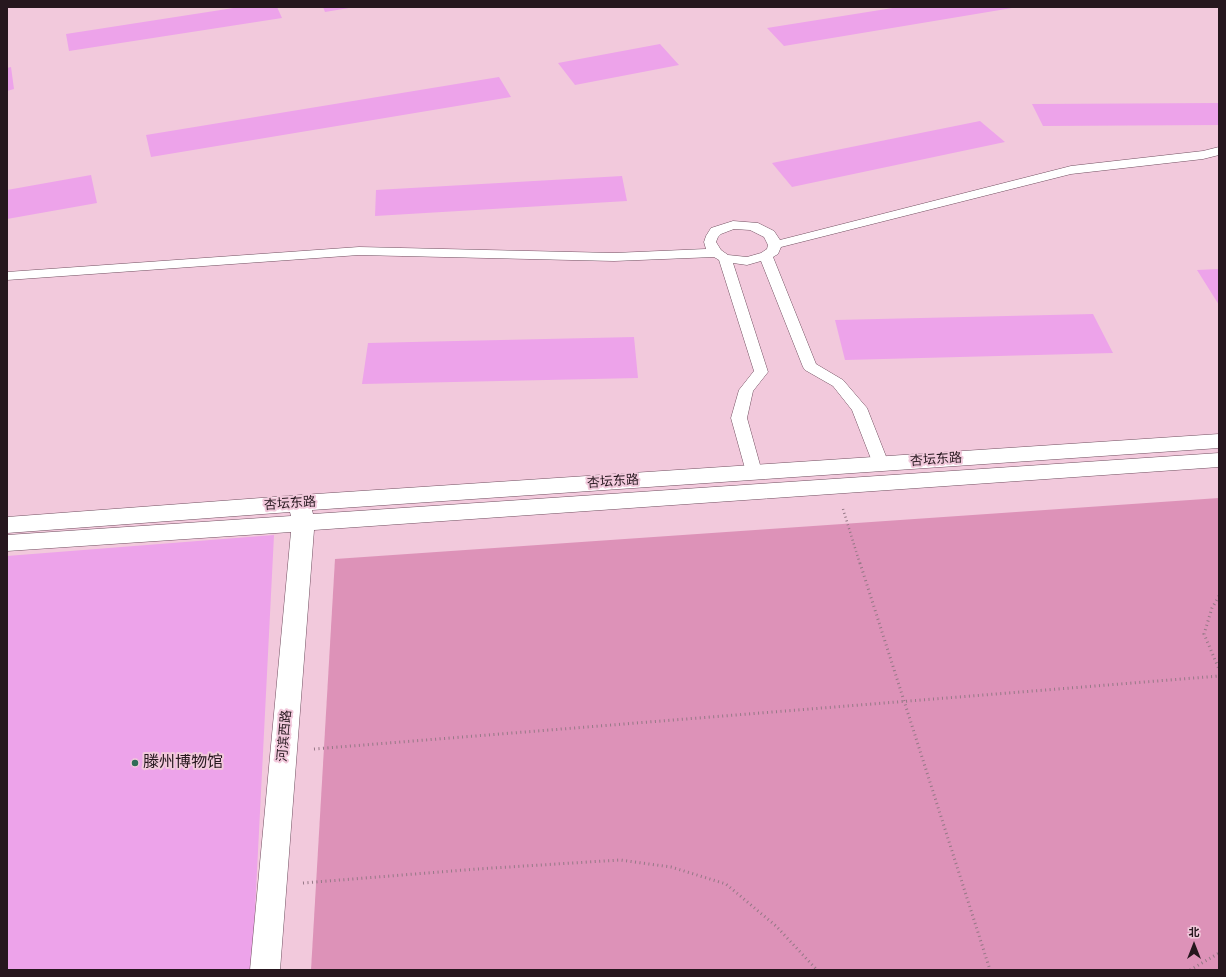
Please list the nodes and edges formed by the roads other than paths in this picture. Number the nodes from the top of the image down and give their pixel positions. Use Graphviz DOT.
graph roads {
  1 [pos="1219,151"];
  2 [pos="770,251"];
  3 [pos="721,255"];
  4 [pos="7,276"];
  5 [pos="1219,441"];
  6 [pos="1219,460"];
  7 [pos="881,464"];
  8 [pos="754,472"];
  9 [pos="302,513"];
  10 [pos="7,525"];
  11 [pos="7,543"];
  12 [pos="266,970"];
  1 -- 2 [label="lane"];
  2 -- 3 [label="lane"];
  2 -- 3 [label="lane"];
  2 -- 7 [label="lane"];
  3 -- 4 [label="lane"];
  3 -- 8 [label="lane"];
  5 -- 7 [label="street, 杏坛东路"];
  6 -- 9 [label="street, 杏坛东路"];
  7 -- 8 [label="street, 杏坛东路"];
  8 -- 9 [label="street, 杏坛东路"];
  9 -- 10 [label="street, 杏坛东路"];
  9 -- 11 [label="street, 杏坛东路"];
  9 -- 12 [label="street, 河滨西路"];
}
